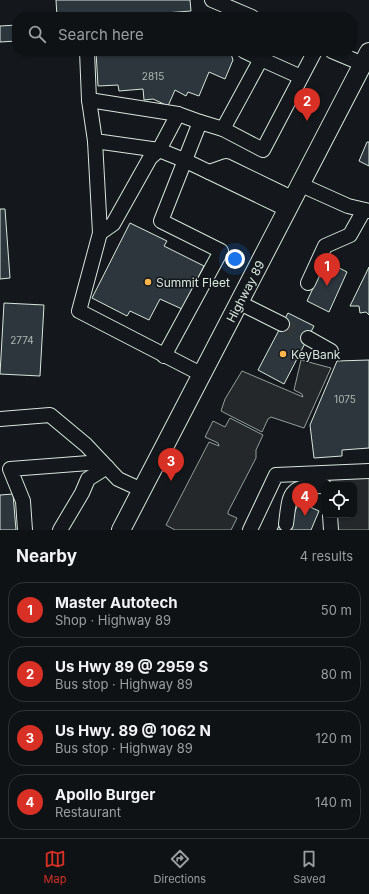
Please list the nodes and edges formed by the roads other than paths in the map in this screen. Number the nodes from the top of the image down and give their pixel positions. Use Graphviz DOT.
graph roads {
  1 [pos="212,0"];
  2 [pos="240,12"];
  3 [pos="87,56"];
  4 [pos="254,56"];
  5 [pos="312,56"];
  6 [pos="366,58"];
  7 [pos="260,59"];
  8 [pos="301,77"];
  9 [pos="89,100"];
  10 [pos="178,114"];
  11 [pos="200,122"];
  12 [pos="223,129"];
  13 [pos="95,141"];
  14 [pos="159,150"];
  15 [pos="184,160"];
  16 [pos="292,197"];
  17 [pos="367,211"];
  18 [pos="100,234"];
  19 [pos="308,283"];
  20 [pos="238,302"];
  21 [pos="282,324"];
  22 [pos="308,338"];
  23 [pos="331,350"];
  24 [pos="164,356"];
  25 [pos="201,374"];
  26 [pos="0,419"];
  27 [pos="104,464"];
  28 [pos="369,471"];
  29 [pos="326,481"];
  30 [pos="142,490"];
  31 [pos="330,518"];
  32 [pos="286,524"];
  33 [pos="24,530"];
  34 [pos="60,530"];
  35 [pos="121,530"];
  36 [pos="250,530"];
  37 [pos="331,530"];
  1 -- 2 [label="street"];
  3 -- 9 [label="street"];
  4 -- 7 [label="street"];
  5 -- 8 [label="street"];
  6 -- 16 [label="main road, Highway 89"];
  7 -- 8 [label="street"];
  7 -- 12 [label="street"];
  8 -- 12 [label="street"];
  9 -- 10 [label="street"];
  9 -- 13 [label="street"];
  10 -- 11 [label="street"];
  10 -- 14 [label="street"];
  11 -- 12 [label="street"];
  11 -- 15 [label="street"];
  13 -- 14 [label="street"];
  13 -- 18 [label="street"];
  14 -- 15 [label="street"];
  14 -- 18 [label="street"];
  15 -- 16 [label="street"];
  15 -- 24 [label="street"];
  16 -- 17 [label="street"];
  16 -- 20 [label="main road, Highway 89"];
  17 -- 19 [label="street"];
  18 -- 24 [label="street"];
  20 -- 21 [label="street"];
  20 -- 25 [label="main road, Highway 89"];
  22 -- 23 [label="street"];
  24 -- 25 [label="street"];
  25 -- 30 [label="main road, Highway 89"];
  26 -- 27 [label="street"];
  27 -- 30 [label="street"];
  27 -- 33 [label="street"];
  27 -- 34 [label="street"];
  28 -- 29 [label="street"];
  29 -- 32 [label="street"];
  29 -- 36 [label="street"];
  30 -- 35 [label="main road, Highway 89"];
  31 -- 37 [label="street"];
}
